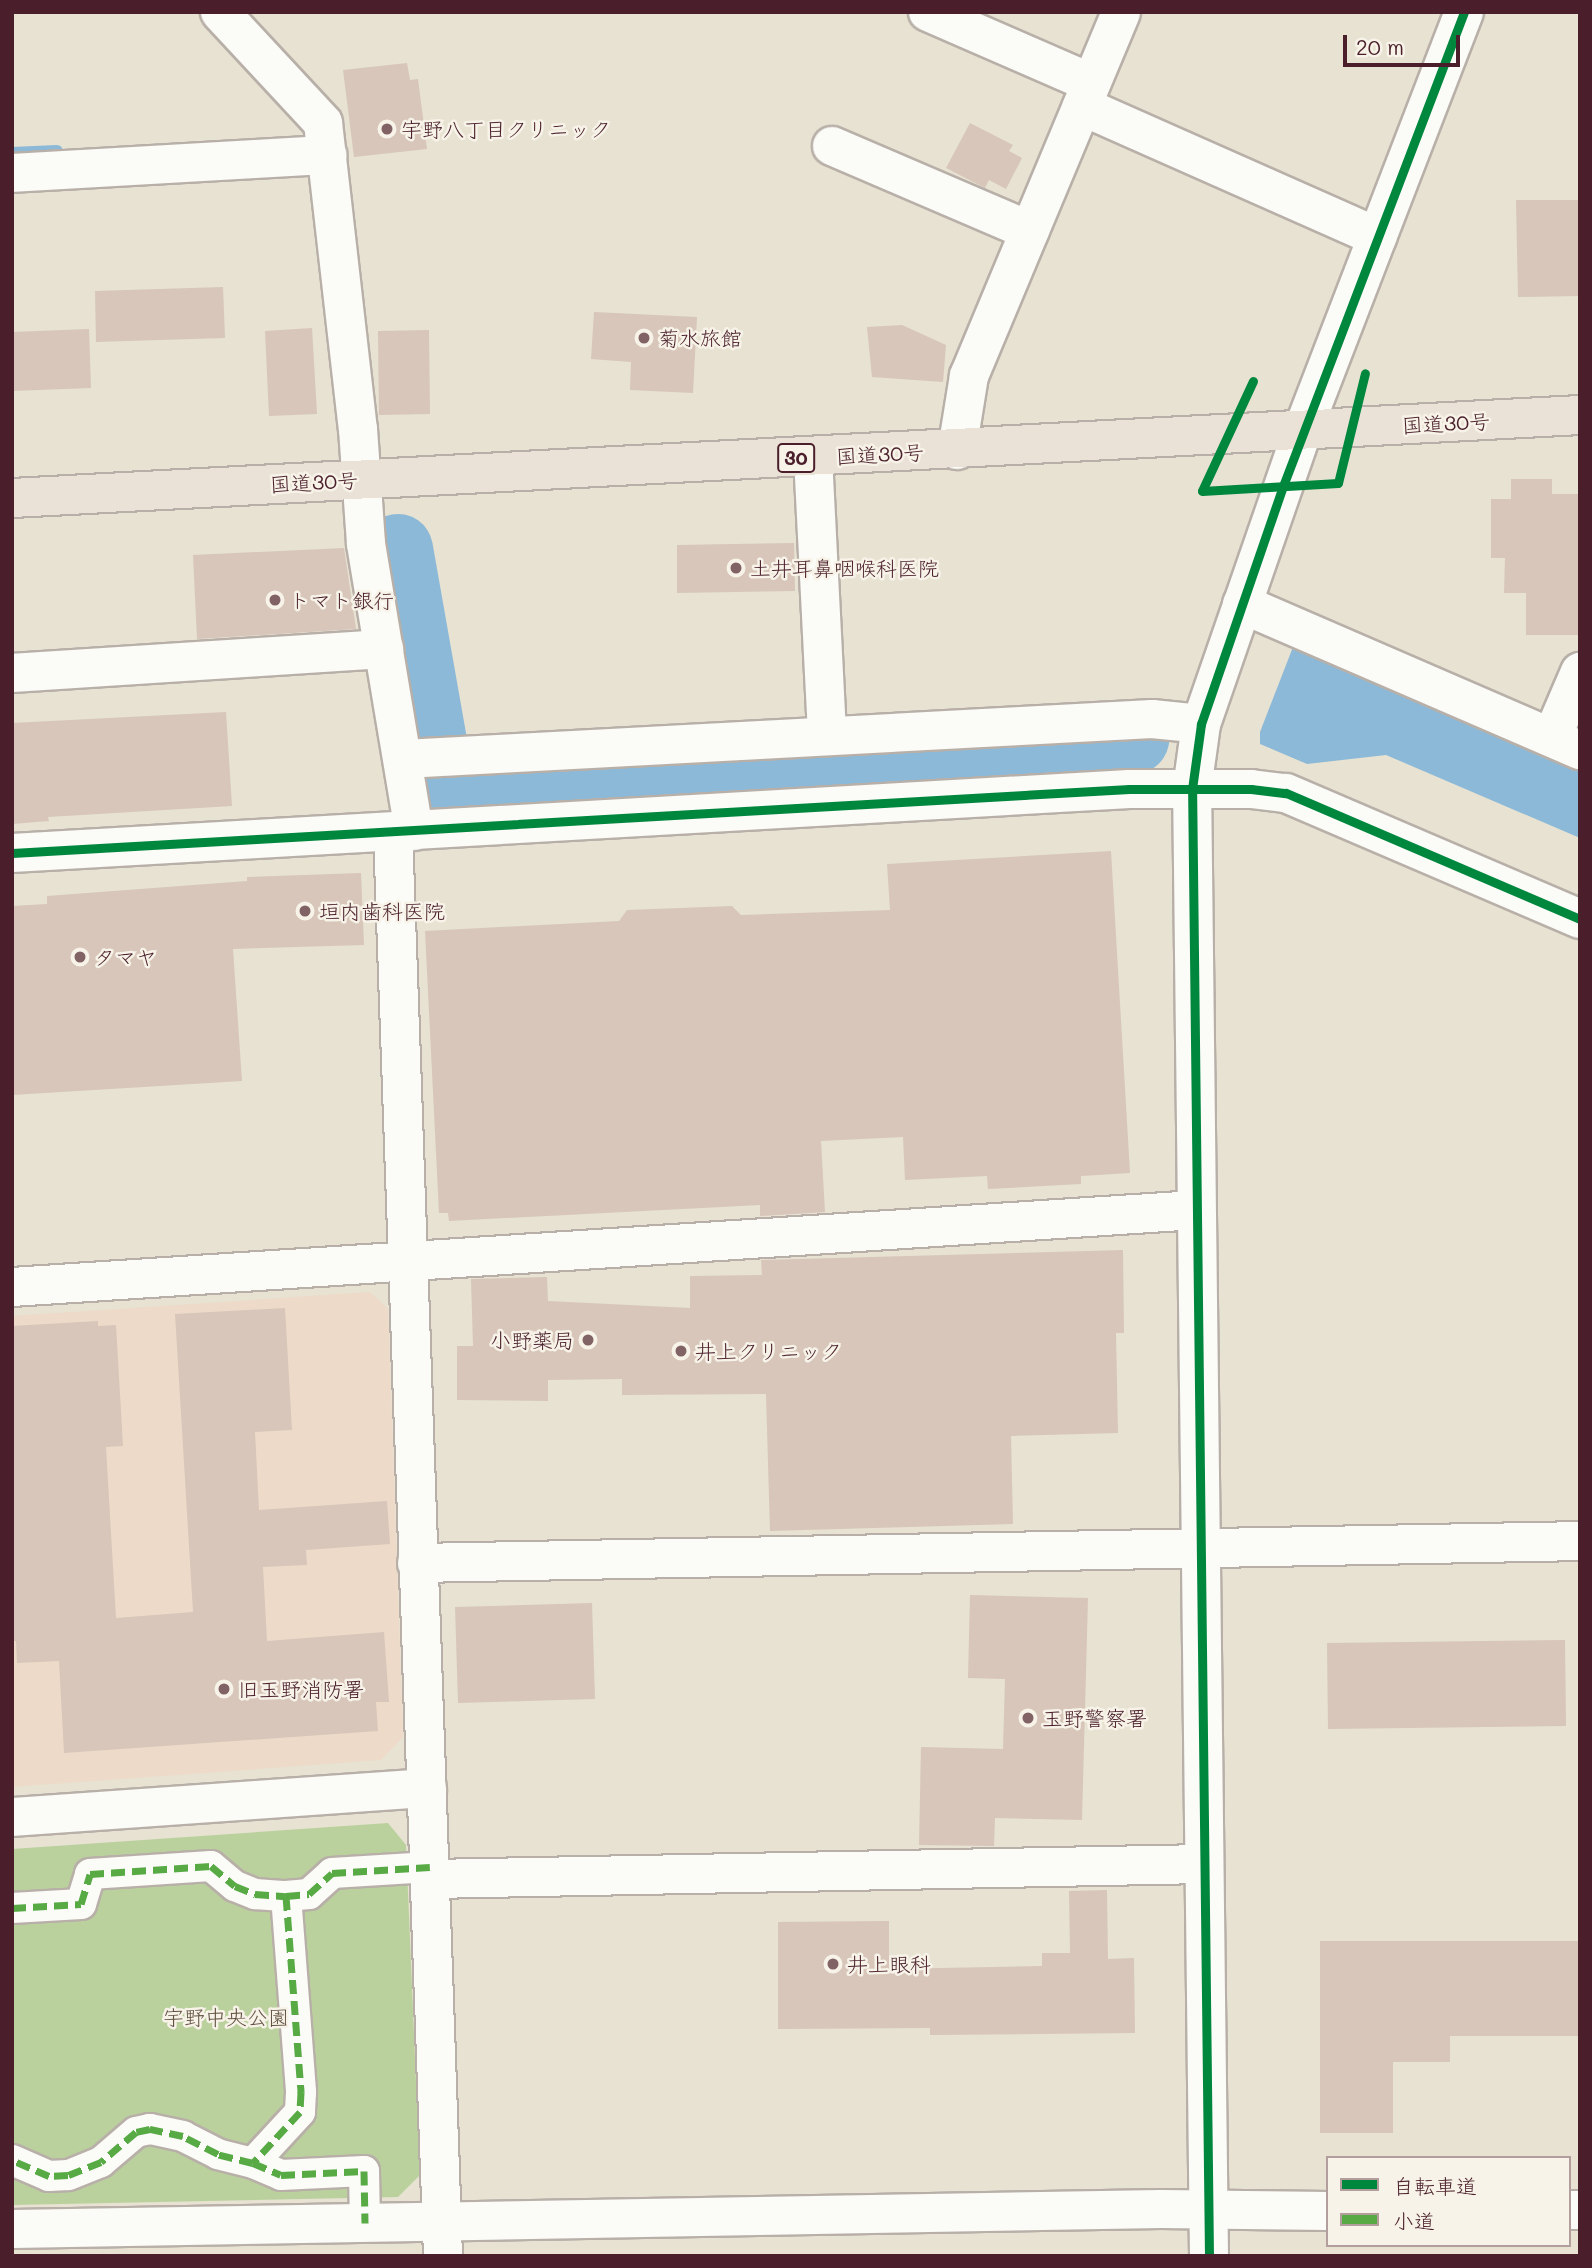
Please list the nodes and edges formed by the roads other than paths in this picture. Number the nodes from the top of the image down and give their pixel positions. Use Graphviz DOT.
graph roads {
  1 [pos="220,12"];
  2 [pos="928,12"];
  3 [pos="1121,12"];
  4 [pos="1464,12"];
  5 [pos="1086,94"];
  6 [pos="832,146"];
  7 [pos="327,155"];
  8 [pos="12,173"];
  9 [pos="1030,231"];
  10 [pos="1377,237"];
  11 [pos="1580,415"];
  12 [pos="1302,432"];
  13 [pos="957,450"];
  14 [pos="813,457"];
  15 [pos="362,479"];
  16 [pos="12,498"];
  17 [pos="1242,604"];
  18 [pos="384,649"];
  19 [pos="1580,672"];
  20 [pos="12,673"];
  21 [pos="1201,724"];
  22 [pos="827,734"];
  23 [pos="1566,743"];
  24 [pos="424,758"];
  25 [pos="1192,789"];
  26 [pos="403,831"];
  27 [pos="12,853"];
  28 [pos="1580,919"];
  29 [pos="1195,1209"];
  30 [pos="406,1262"];
  31 [pos="12,1287"];
  32 [pos="1580,1541"];
  33 [pos="1200,1547"];
  34 [pos="417,1563"];
  35 [pos="428,1788"];
  36 [pos="12,1817"];
  37 [pos="1204,1864"];
  38 [pos="430,1873"];
  39 [pos="286,1896"];
  40 [pos="12,1908"];
  41 [pos="12,2160"];
  42 [pos="253,2163"];
  43 [pos="1209,2211"];
  44 [pos="1326,2211"];
  45 [pos="365,2223"];
  46 [pos="12,2229"];
  47 [pos="442,2239"];
  48 [pos="1209,2256"];
  1 -- 7 [label="street"];
  2 -- 5 [label="street"];
  3 -- 5 [label="street"];
  4 -- 10 [label="street"];
  5 -- 9 [label="street"];
  5 -- 10 [label="street"];
  6 -- 9 [label="street"];
  7 -- 8 [label="street"];
  7 -- 15 [label="street"];
  9 -- 13 [label="street"];
  10 -- 12 [label="street"];
  11 -- 12 [label="highway, 国道30号 / 30"];
  12 -- 13 [label="highway, 国道30号 / 30"];
  12 -- 17 [label="street"];
  13 -- 14 [label="highway, 国道30号 / 30"];
  14 -- 15 [label="highway, 国道30号 / 30"];
  14 -- 22 [label="street"];
  15 -- 16 [label="highway, 国道30号 / 30"];
  15 -- 18 [label="street"];
  17 -- 21 [label="street"];
  17 -- 23 [label="street"];
  18 -- 20 [label="street"];
  18 -- 24 [label="street"];
  19 -- 23 [label="street"];
  21 -- 22 [label="street"];
  21 -- 25 [label="street"];
  22 -- 24 [label="street"];
  24 -- 26 [label="street"];
  25 -- 26 [label="street"];
  25 -- 28 [label="street"];
  25 -- 29 [label="street"];
  26 -- 27 [label="street"];
  26 -- 30 [label="street"];
  29 -- 30 [label="street"];
  29 -- 33 [label="street"];
  30 -- 31 [label="street"];
  30 -- 34 [label="street"];
  32 -- 33 [label="street"];
  33 -- 34 [label="street"];
  33 -- 37 [label="street"];
  34 -- 35 [label="street"];
  35 -- 36 [label="street"];
  35 -- 38 [label="street"];
  37 -- 38 [label="street"];
  37 -- 43 [label="street"];
  38 -- 39 [label="street"];
  38 -- 47 [label="street"];
  39 -- 40 [label="street"];
  39 -- 42 [label="street"];
  41 -- 42 [label="street"];
  42 -- 45 [label="street"];
  43 -- 44 [label="street"];
  43 -- 47 [label="street"];
  43 -- 48 [label="street"];
  45 -- 46 [label="street"];
  45 -- 47 [label="street"];
}
